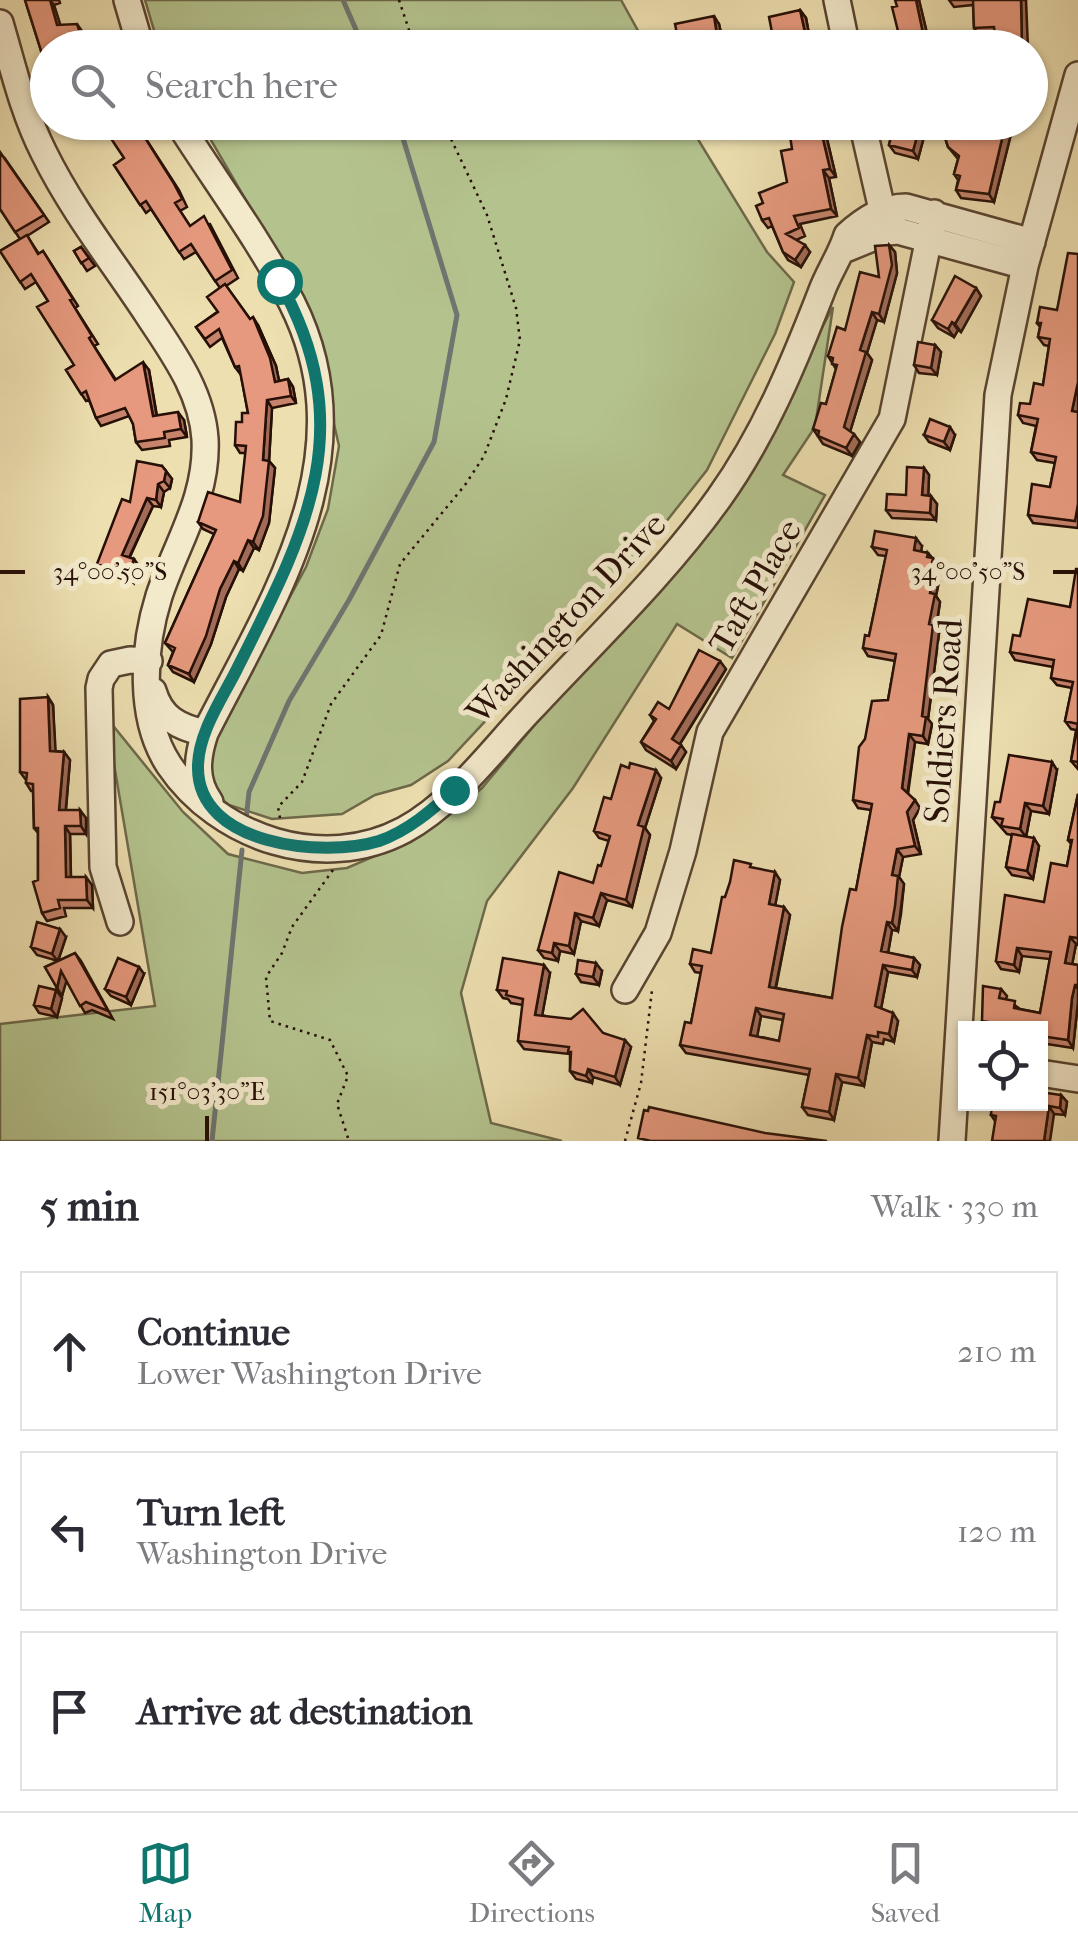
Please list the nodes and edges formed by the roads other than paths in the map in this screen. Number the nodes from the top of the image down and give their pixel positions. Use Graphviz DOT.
graph roads {
  1 [pos="126,0"];
  2 [pos="838,0"];
  3 [pos="0,23"];
  4 [pos="135,30"];
  5 [pos="844,30"];
  6 [pos="1078,75"];
  7 [pos="30,119"];
  8 [pos="38,140"];
  9 [pos="189,140"];
  10 [pos="866,140"];
  11 [pos="884,222"];
  12 [pos="930,226"];
  13 [pos="1029,254"];
  14 [pos="148,661"];
  15 [pos="205,733"];
  16 [pos="214,808"];
  17 [pos="120,922"];
  18 [pos="625,990"];
  19 [pos="963,1021"];
  20 [pos="1048,1074"];
  21 [pos="1078,1080"];
  22 [pos="958,1085"];
  23 [pos="952,1141"];
  1 -- 4 [label="street"];
  2 -- 5 [label="street"];
  3 -- 7 [label="street"];
  6 -- 13 [label="street, Soldiers Road"];
  8 -- 14 [label="street"];
  9 -- 15 [label="street"];
  10 -- 11 [label="street"];
  11 -- 12 [label="street"];
  11 -- 16 [label="street, Washington Drive"];
  12 -- 13 [label="street"];
  12 -- 18 [label="street, Taft Place"];
  13 -- 19 [label="street, Soldiers Road"];
  14 -- 15 [label="street"];
  14 -- 16 [label="street, Washington Drive"];
  14 -- 17 [label="street"];
  15 -- 16 [label="street"];
  20 -- 21 [label="street"];
  22 -- 23 [label="street, Soldiers Road"];
}
